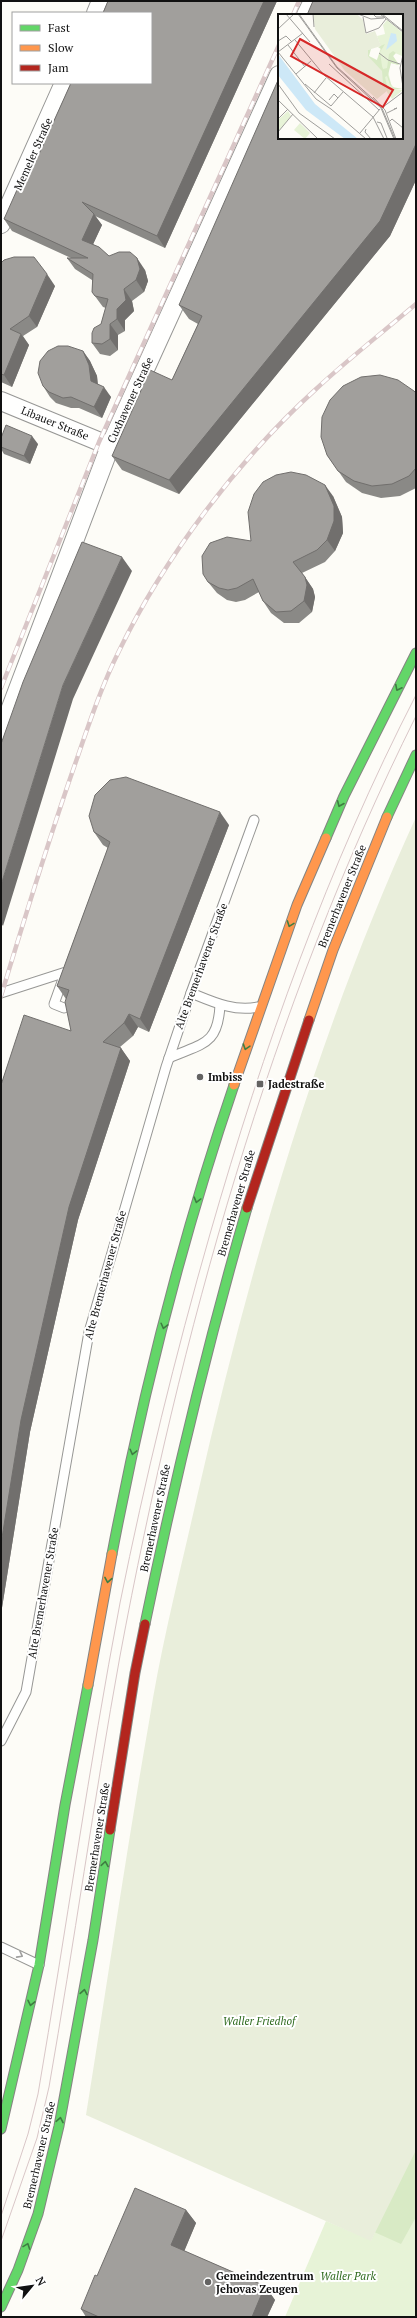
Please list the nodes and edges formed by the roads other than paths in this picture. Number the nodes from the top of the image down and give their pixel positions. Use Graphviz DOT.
graph roads {
  1 [pos="101,1"];
  2 [pos="313,1"];
  3 [pos="96,12"];
  4 [pos="306,14"];
  5 [pos="278,77"];
  6 [pos="64,84"];
  7 [pos="1,224"];
  8 [pos="1,401"];
  9 [pos="110,446"];
  10 [pos="416,653"];
  11 [pos="1,734"];
  12 [pos="416,755"];
  13 [pos="254,820"];
  14 [pos="191,992"];
  15 [pos="1,993"];
  16 [pos="220,1005"];
  17 [pos="260,1007"];
  18 [pos="64,1008"];
  19 [pos="169,1058"];
  20 [pos="1,1741"];
  21 [pos="1,1947"];
  22 [pos="39,1965"];
  23 [pos="1,2130"];
  24 [pos="1,2308"];
  25 [pos="1,2314"];
  26 [pos="8,2317"];
  1 -- 3 [label="street"];
  2 -- 4 [label="street"];
  5 -- 9 [label="street, Cuxhavener Straße"];
  6 -- 7 [label="street, Memeler Straße"];
  8 -- 9 [label="street, Libauer Straße"];
  9 -- 11 [label="street, Cuxhavener Straße"];
  10 -- 17 [label="main road, one-way"];
  24 -- 12 [label="main road, Bremerhavener Straße, one-way"];
  13 -- 14 [label="lane, Alte Bremerhavener Straße"];
  14 -- 16 [label="lane"];
  14 -- 19 [label="lane, Alte Bremerhavener Straße"];
  15 -- 18 [label="lane"];
  16 -- 17 [label="lane"];
  16 -- 19 [label="lane"];
  17 -- 22 [label="main road, one-way"];
  19 -- 20 [label="lane, Alte Bremerhavener Straße"];
  21 -- 22 [label="lane, one-way"];
  22 -- 23 [label="main road, one-way"];
  25 -- 26 [label="street"];
}
